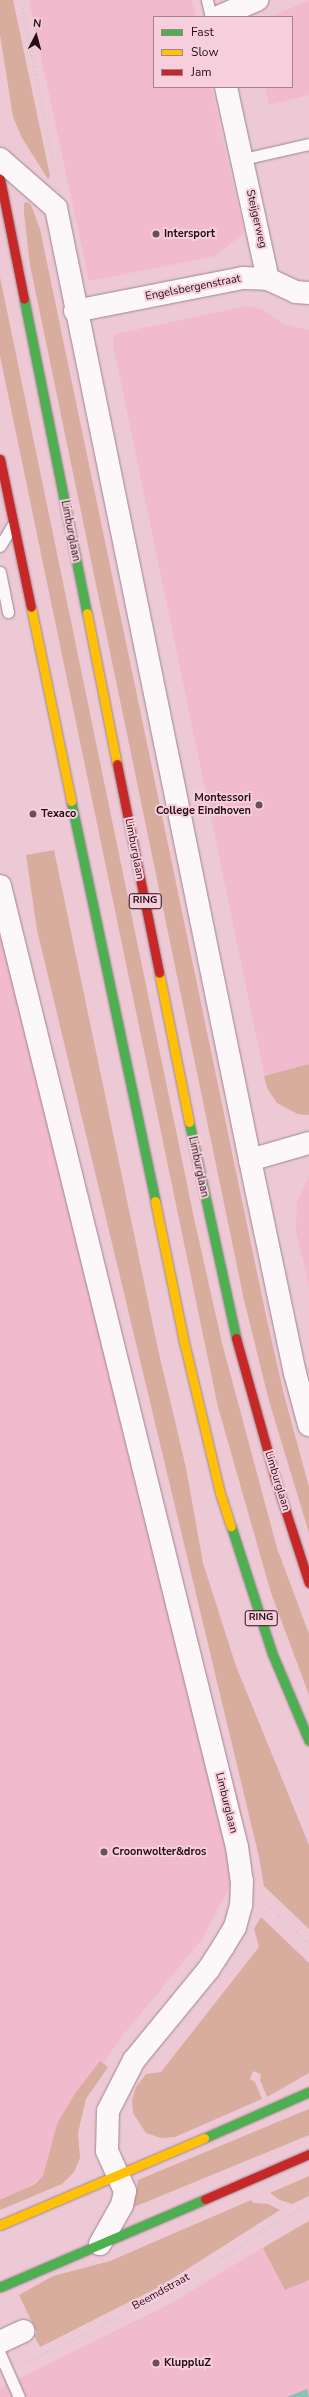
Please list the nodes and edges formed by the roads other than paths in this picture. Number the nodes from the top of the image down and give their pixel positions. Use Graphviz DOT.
graph roads {
  1 [pos="207,0"];
  2 [pos="257,0"];
  3 [pos="211,16"];
  4 [pos="220,16"];
  5 [pos="226,88"];
  6 [pos="309,144"];
  7 [pos="0,159"];
  8 [pos="243,159"];
  9 [pos="0,179"];
  10 [pos="268,279"];
  11 [pos="309,293"];
  12 [pos="75,311"];
  13 [pos="0,460"];
  14 [pos="13,523"];
  15 [pos="0,546"];
  16 [pos="0,575"];
  17 [pos="8,612"];
  18 [pos="0,886"];
  19 [pos="309,1143"];
  20 [pos="250,1160"];
  21 [pos="309,1425"];
  22 [pos="309,1583"];
  23 [pos="309,1741"];
  24 [pos="309,2092"];
  25 [pos="309,2154"];
  26 [pos="117,2177"];
  27 [pos="0,2225"];
  28 [pos="100,2244"];
  29 [pos="0,2287"];
  30 [pos="24,2331"];
  31 [pos="0,2342"];
  32 [pos="0,2354"];
  33 [pos="19,2397"];
  1 -- 3 [label="lane"];
  2 -- 4 [label="street"];
  5 -- 8 [label="street, Steijgerweg"];
  6 -- 8 [label="lane"];
  7 -- 12 [label="street"];
  8 -- 10 [label="street, Steijgerweg"];
  9 -- 22 [label="main road, Limburglaan / RING"];
  10 -- 11 [label="street, Engelsbergenstraat"];
  10 -- 12 [label="street, Engelsbergenstraat"];
  12 -- 20 [label="street"];
  13 -- 14 [label="main road, RING"];
  14 -- 15 [label="lane"];
  14 -- 23 [label="main road, RING"];
  16 -- 17 [label="lane"];
  18 -- 26 [label="street, Limburglaan"];
  19 -- 20 [label="street"];
  20 -- 21 [label="street"];
  24 -- 26 [label="main road"];
  25 -- 28 [label="main road"];
  26 -- 27 [label="main road"];
  26 -- 28 [label="street, Limburglaan"];
  28 -- 29 [label="main road"];
  30 -- 31 [label="street"];
  32 -- 33 [label="lane"];
}
